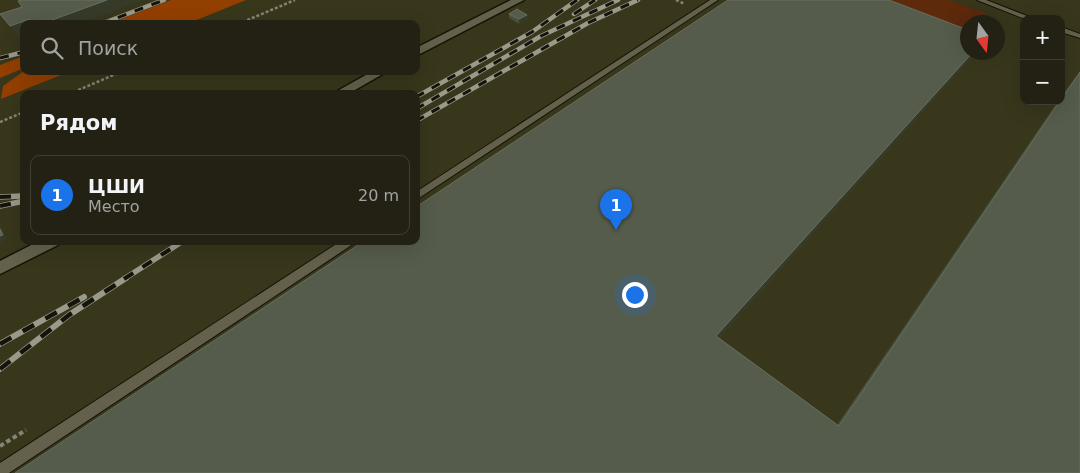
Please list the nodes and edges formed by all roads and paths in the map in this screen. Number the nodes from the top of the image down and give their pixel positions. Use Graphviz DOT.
graph roads {
  1 [pos="295,0"];
  2 [pos="519,0"];
  3 [pos="715,0"];
  4 [pos="980,0"];
  5 [pos="1021,15"];
  6 [pos="248,20"];
  7 [pos="1065,30"];
  8 [pos="1080,36"];
  9 [pos="420,51"];
  10 [pos="114,75"];
  11 [pos="374,75"];
  12 [pos="78,90"];
  13 [pos="346,90"];
  14 [pos="20,114"];
  15 [pos="0,122"];
  16 [pos="420,194"];
  17 [pos="45,245"];
  18 [pos="343,245"];
  19 [pos="0,268"];
  20 [pos="0,471"];
  1 -- 6 [label="path"];
  2 -- 9 [label="street"];
  3 -- 16 [label="lane"];
  4 -- 5 [label="lane"];
  7 -- 8 [label="lane"];
  10 -- 12 [label="path"];
  11 -- 13 [label="street"];
  14 -- 15 [label="path"];
  17 -- 19 [label="street"];
  18 -- 20 [label="lane"];
}
